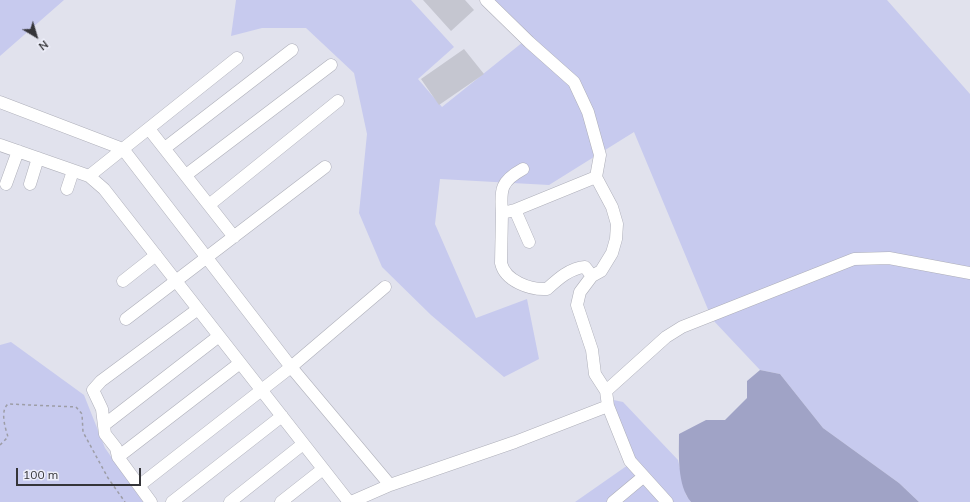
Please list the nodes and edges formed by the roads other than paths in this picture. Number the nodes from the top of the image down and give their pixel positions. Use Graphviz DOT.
graph roads {
  1 [pos="486,0"];
  2 [pos="292,50"];
  3 [pos="237,58"];
  4 [pos="331,65"];
  5 [pos="338,101"];
  6 [pos="0,102"];
  7 [pos="149,129"];
  8 [pos="0,145"];
  9 [pos="164,148"];
  10 [pos="123,149"];
  11 [pos="18,151"];
  12 [pos="38,158"];
  13 [pos="325,167"];
  14 [pos="523,169"];
  15 [pos="73,171"];
  16 [pos="186,175"];
  17 [pos="89,176"];
  18 [pos="596,177"];
  19 [pos="6,184"];
  20 [pos="30,184"];
  21 [pos="67,189"];
  22 [pos="209,205"];
  23 [pos="515,210"];
  24 [pos="502,213"];
  25 [pos="234,237"];
  26 [pos="529,242"];
  27 [pos="156,255"];
  28 [pos="207,257"];
  29 [pos="970,273"];
  30 [pos="592,276"];
  31 [pos="176,280"];
  32 [pos="123,281"];
  33 [pos="386,287"];
  34 [pos="198,308"];
  35 [pos="126,319"];
  36 [pos="219,336"];
  37 [pos="240,363"];
  38 [pos="291,367"];
  39 [pos="261,389"];
  40 [pos="606,391"];
  41 [pos="608,406"];
  42 [pos="282,416"];
  43 [pos="104,424"];
  44 [pos="303,444"];
  45 [pos="118,457"];
  46 [pos="323,469"];
  47 [pos="643,477"];
  48 [pos="140,485"];
  49 [pos="390,485"];
  50 [pos="345,500"];
  51 [pos="151,502"];
  52 [pos="172,502"];
  53 [pos="230,502"];
  54 [pos="281,502"];
  55 [pos="613,502"];
  56 [pos="666,502"];
  1 -- 18 [label="street"];
  2 -- 9 [label="street"];
  3 -- 7 [label="street"];
  4 -- 16 [label="street"];
  5 -- 22 [label="street"];
  6 -- 10 [label="street"];
  7 -- 9 [label="street"];
  7 -- 10 [label="street"];
  8 -- 11 [label="street"];
  9 -- 16 [label="street"];
  10 -- 17 [label="street"];
  10 -- 28 [label="street"];
  11 -- 12 [label="street"];
  11 -- 19 [label="street"];
  12 -- 15 [label="street"];
  12 -- 20 [label="street"];
  13 -- 25 [label="street"];
  14 -- 24 [label="street"];
  15 -- 17 [label="street"];
  15 -- 21 [label="street"];
  16 -- 22 [label="street"];
  17 -- 27 [label="street"];
  18 -- 23 [label="street"];
  18 -- 30 [label="street"];
  22 -- 25 [label="street"];
  23 -- 24 [label="street"];
  23 -- 26 [label="street"];
  24 -- 30 [label="street"];
  25 -- 28 [label="street"];
  27 -- 31 [label="street"];
  27 -- 32 [label="street"];
  28 -- 31 [label="street"];
  28 -- 38 [label="street"];
  29 -- 40 [label="street"];
  30 -- 40 [label="street"];
  31 -- 34 [label="street"];
  31 -- 35 [label="street"];
  33 -- 38 [label="street"];
  34 -- 36 [label="street"];
  34 -- 43 [label="street"];
  36 -- 37 [label="street"];
  36 -- 43 [label="street"];
  37 -- 39 [label="street"];
  37 -- 45 [label="street"];
  38 -- 39 [label="street"];
  38 -- 49 [label="street"];
  39 -- 42 [label="street"];
  39 -- 48 [label="street"];
  40 -- 41 [label="street"];
  41 -- 47 [label="street"];
  41 -- 49 [label="street"];
  42 -- 44 [label="street"];
  42 -- 52 [label="street"];
  43 -- 45 [label="street"];
  44 -- 46 [label="street"];
  44 -- 53 [label="street"];
  45 -- 48 [label="street"];
  46 -- 50 [label="street"];
  46 -- 54 [label="street"];
  47 -- 55 [label="street"];
  47 -- 56 [label="street"];
  48 -- 51 [label="street"];
  49 -- 50 [label="street"];
}
